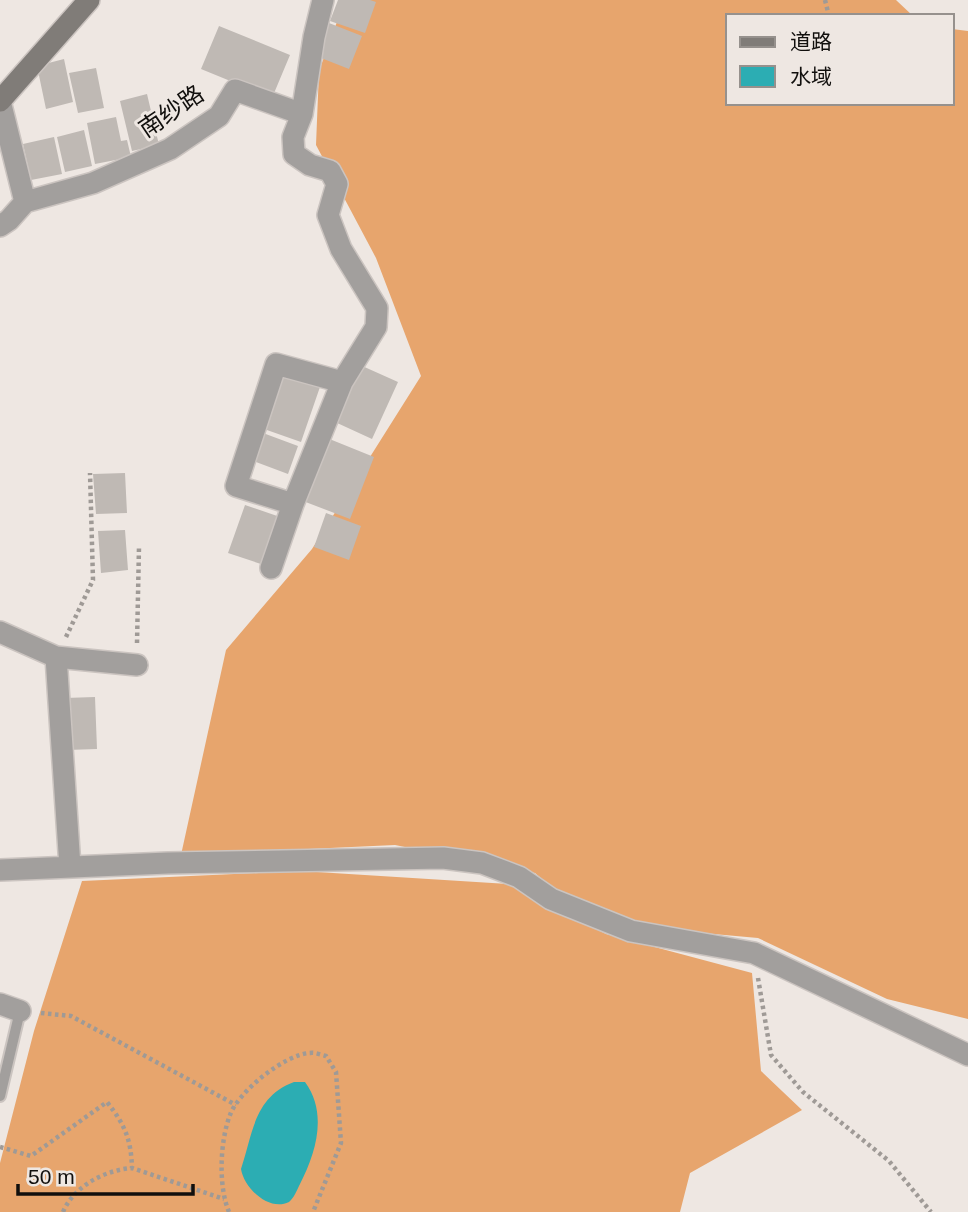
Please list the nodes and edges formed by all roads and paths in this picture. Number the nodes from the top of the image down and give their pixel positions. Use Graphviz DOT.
graph roads {
  1 [pos="89,0"];
  2 [pos="323,0"];
  3 [pos="0,101"];
  4 [pos="302,114"];
  5 [pos="25,202"];
  6 [pos="0,226"];
  7 [pos="342,382"];
  8 [pos="90,472"];
  9 [pos="293,504"];
  10 [pos="139,547"];
  11 [pos="271,568"];
  12 [pos="0,632"];
  13 [pos="56,657"];
  14 [pos="137,665"];
  15 [pos="70,867"];
  16 [pos="0,870"];
  17 [pos="754,953"];
  18 [pos="10,1008"];
  19 [pos="968,1055"];
  20 [pos="0,1097"];
  21 [pos="236,1105"];
  22 [pos="0,1147"];
  23 [pos="132,1168"];
  24 [pos="224,1199"];
  25 [pos="63,1212"];
  26 [pos="229,1212"];
  27 [pos="313,1212"];
  28 [pos="931,1212"];
  1 -- 3 [label="street"];
  2 -- 4 [label="street"];
  3 -- 5 [label="street"];
  4 -- 5 [label="street, 南纱路"];
  4 -- 7 [label="street"];
  5 -- 6 [label="street, 南纱路"];
  7 -- 9 [label="street"];
  7 -- 9 [label="street"];
  8 -- 13 [label="path"];
  9 -- 11 [label="street"];
  10 -- 14 [label="path"];
  12 -- 13 [label="street"];
  13 -- 14 [label="street"];
  13 -- 15 [label="street"];
  15 -- 16 [label="street"];
  15 -- 17 [label="street"];
  17 -- 19 [label="street"];
  17 -- 28 [label="path"];
  18 -- 20 [label="lane"];
  18 -- 21 [label="path"];
  21 -- 24 [label="path"];
  21 -- 27 [label="path"];
  22 -- 23 [label="path"];
  23 -- 24 [label="path"];
  23 -- 25 [label="path"];
  24 -- 26 [label="path"];
}
